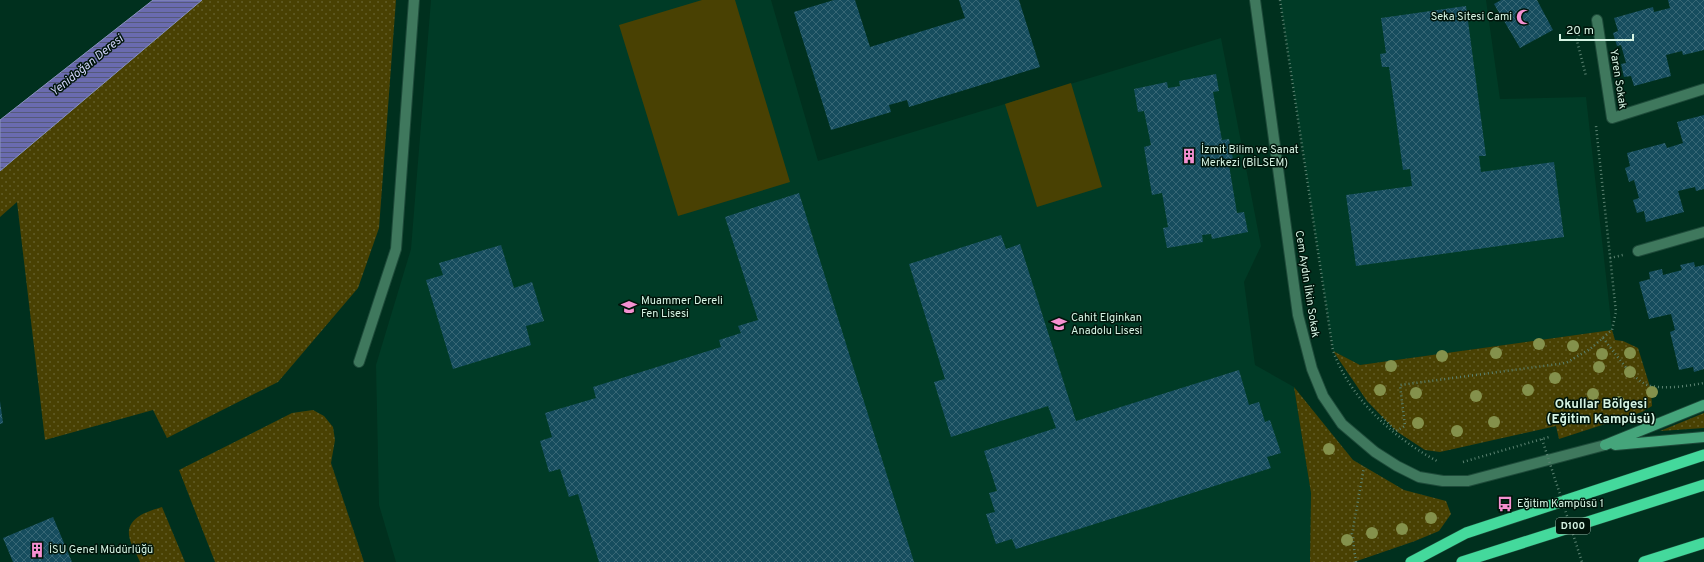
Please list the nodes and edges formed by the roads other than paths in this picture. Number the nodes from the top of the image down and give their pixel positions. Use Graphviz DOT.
graph roads {
  1 [pos="414,0"];
  2 [pos="1255,0"];
  3 [pos="1597,20"];
  4 [pos="1704,89"];
  5 [pos="1704,232"];
  6 [pos="1638,251"];
  7 [pos="359,362"];
  8 [pos="1704,405"];
  9 [pos="1704,437"];
  10 [pos="1605,445"];
  11 [pos="1704,454"];
  12 [pos="1704,485"];
  13 [pos="1704,543"];
  14 [pos="1411,562"];
  15 [pos="1462,562"];
  16 [pos="1644,562"];
  1 -- 7 [label="street"];
  2 -- 10 [label="street, Cem Aydın İlkin Sokak"];
  3 -- 4 [label="street, Yaren Sokak"];
  5 -- 6 [label="street"];
  8 -- 10 [label="main road"];
  9 -- 10 [label="main road"];
  11 -- 14 [label="highway"];
  12 -- 15 [label="highway, D100"];
  13 -- 16 [label="highway"];
}
